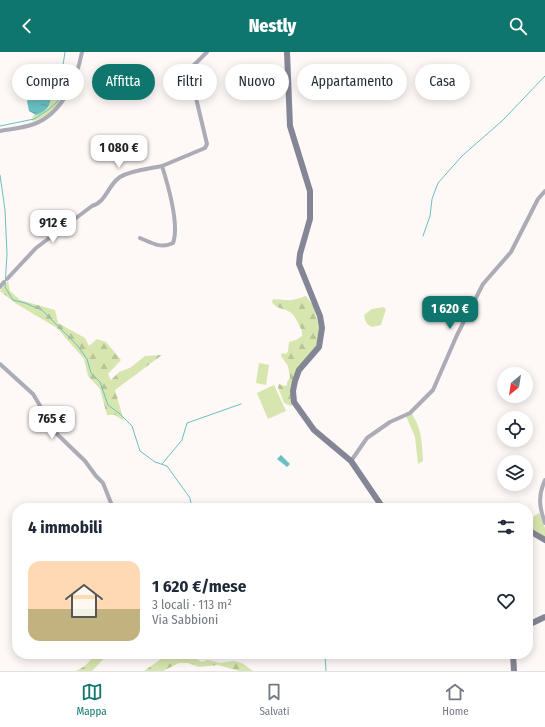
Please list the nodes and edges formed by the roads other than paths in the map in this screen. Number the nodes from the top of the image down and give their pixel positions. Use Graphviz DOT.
graph roads {
  1 [pos="82,52"];
  2 [pos="207,52"];
  3 [pos="287,52"];
  4 [pos="0,131"];
  5 [pos="162,166"];
  6 [pos="545,191"];
  7 [pos="140,238"];
  8 [pos="0,287"];
  9 [pos="0,364"];
  10 [pos="351,461"];
  11 [pos="545,480"];
  12 [pos="111,503"];
  13 [pos="380,503"];
  14 [pos="545,523"];
  15 [pos="533,533"];
  16 [pos="545,540"];
  17 [pos="545,617"];
  18 [pos="533,623"];
  19 [pos="513,659"];
  20 [pos="514,671"];
  1 -- 4 [label="street"];
  2 -- 5 [label="street"];
  3 -- 10 [label="main road"];
  5 -- 7 [label="street"];
  5 -- 8 [label="street"];
  6 -- 10 [label="street"];
  9 -- 12 [label="street"];
  10 -- 13 [label="main road"];
  11 -- 14 [label="street"];
  15 -- 16 [label="main road"];
  17 -- 18 [label="main road"];
  19 -- 20 [label="main road"];
}
